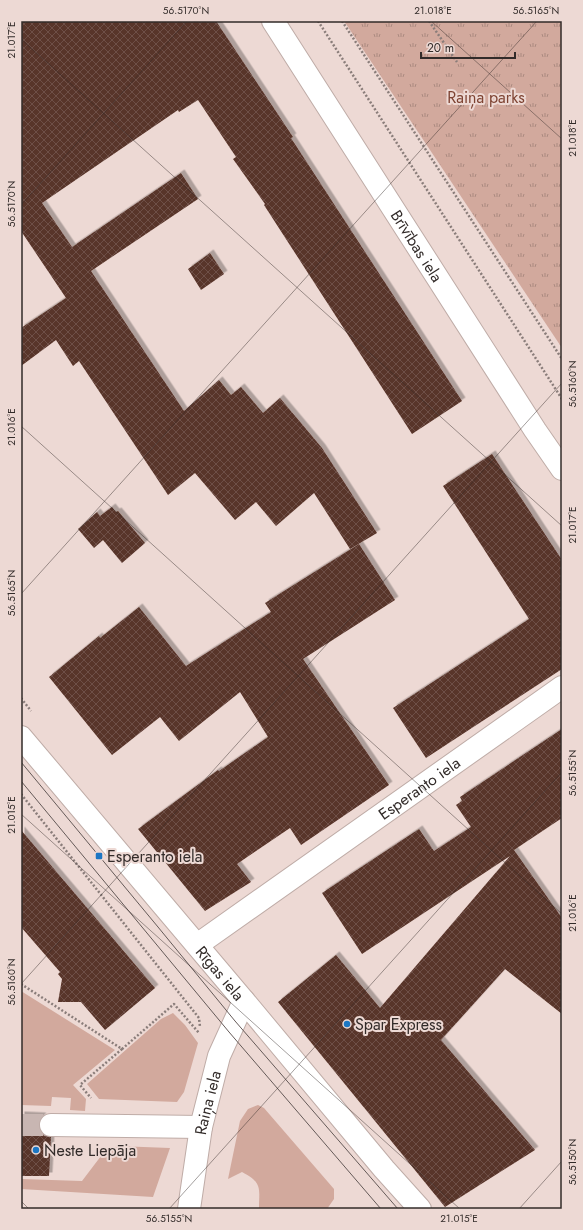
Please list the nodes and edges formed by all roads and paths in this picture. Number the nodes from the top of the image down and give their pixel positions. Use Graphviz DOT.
graph roads {
  1 [pos="273,21"];
  2 [pos="318,21"];
  3 [pos="342,21"];
  4 [pos="429,21"];
  5 [pos="457,62"];
  6 [pos="562,359"];
  7 [pos="562,399"];
  8 [pos="562,469"];
  9 [pos="562,687"];
  10 [pos="21,737"];
  11 [pos="21,794"];
  12 [pos="197,944"];
  13 [pos="21,984"];
  14 [pos="244,1001"];
  15 [pos="122,1049"];
  16 [pos="51,1125"];
  17 [pos="97,1126"];
  18 [pos="201,1127"];
  19 [pos="189,1209"];
  20 [pos="420,1209"];
  1 -- 8 [label="street, Brīvības iela"];
  2 -- 7 [label="path"];
  3 -- 6 [label="path"];
  4 -- 5 [label="path"];
  9 -- 12 [label="street, Esperanto iela"];
  10 -- 12 [label="street, Rīgas iela"];
  11 -- 15 [label="path"];
  12 -- 14 [label="street, Rīgas iela"];
  13 -- 15 [label="path"];
  14 -- 18 [label="street, Raiņa iela"];
  14 -- 20 [label="street, Rīgas iela"];
  15 -- 17 [label="path"];
  16 -- 17 [label="street"];
  17 -- 18 [label="street"];
  18 -- 19 [label="street, Raiņa iela"];
}
